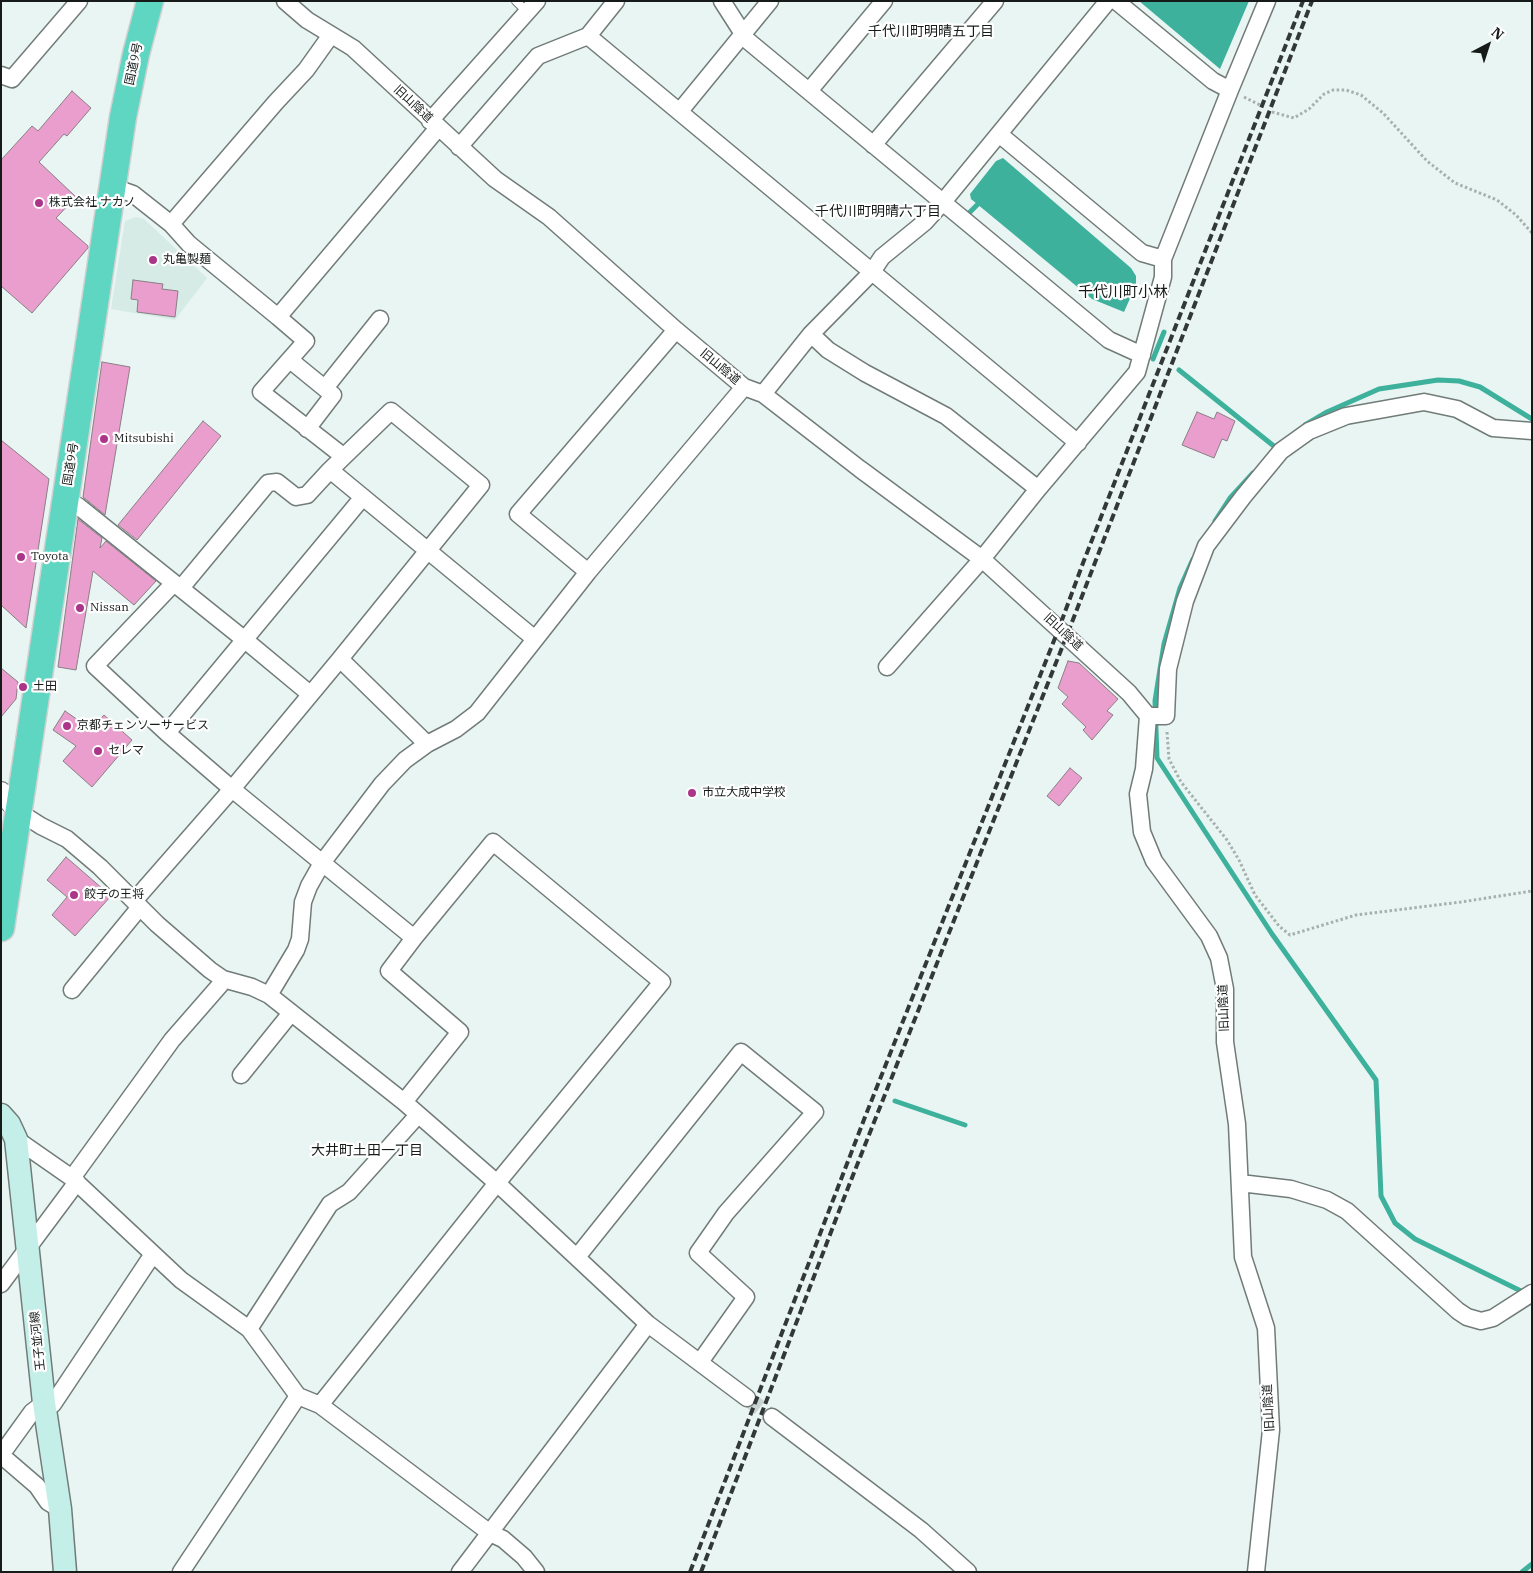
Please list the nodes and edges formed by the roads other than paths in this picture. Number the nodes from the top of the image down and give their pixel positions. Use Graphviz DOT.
graph roads {
  1 [pos="79,1"];
  2 [pos="150,1"];
  3 [pos="285,1"];
  4 [pos="616,1"];
  5 [pos="722,1"];
  6 [pos="770,1"];
  7 [pos="884,1"];
  8 [pos="994,1"];
  9 [pos="1108,1"];
  10 [pos="1116,1"];
  11 [pos="1267,1"];
  12 [pos="527,5"];
  13 [pos="744,33"];
  14 [pos="331,35"];
  15 [pos="588,36"];
  16 [pos="1,75"];
  17 [pos="1230,90"];
  18 [pos="809,91"];
  19 [pos="680,111"];
  20 [pos="434,124"];
  21 [pos="999,134"];
  22 [pos="873,145"];
  23 [pos="460,147"];
  24 [pos="113,188"];
  25 [pos="943,202"];
  26 [pos="171,224"];
  27 [pos="1164,259"];
  28 [pos="872,272"];
  29 [pos="278,317"];
  30 [pos="380,319"];
  31 [pos="676,330"];
  32 [pos="811,334"];
  33 [pos="1142,355"];
  34 [pos="290,360"];
  35 [pos="744,387"];
  36 [pos="325,388"];
  37 [pos="763,394"];
  38 [pos="307,429"];
  39 [pos="1532,431"];
  40 [pos="1078,443"];
  41 [pos="343,456"];
  42 [pos="330,470"];
  43 [pos="1038,489"];
  44 [pos="363,497"];
  45 [pos="65,502"];
  46 [pos="428,551"];
  47 [pos="982,559"];
  48 [pos="588,572"];
  49 [pos="177,585"];
  50 [pos="535,639"];
  51 [pos="245,640"];
  52 [pos="340,659"];
  53 [pos="887,667"];
  54 [pos="310,694"];
  55 [pos="1148,716"];
  56 [pos="167,733"];
  57 [pos="426,744"];
  58 [pos="232,789"];
  59 [pos="1,792"];
  60 [pos="19,812"];
  61 [pos="322,863"];
  62 [pos="137,904"];
  63 [pos="1,928"];
  64 [pos="414,938"];
  65 [pos="223,979"];
  66 [pos="72,990"];
  67 [pos="270,995"];
  68 [pos="290,1013"];
  69 [pos="241,1075"];
  70 [pos="404,1102"];
  71 [pos="418,1115"];
  72 [pos="1,1116"];
  73 [pos="16,1138"];
  74 [pos="75,1180"];
  75 [pos="497,1183"];
  76 [pos="1240,1183"];
  77 [pos="27,1248"];
  78 [pos="153,1254"];
  79 [pos="577,1257"];
  80 [pos="1,1284"];
  81 [pos="1532,1293"];
  82 [pos="648,1324"];
  83 [pos="249,1329"];
  84 [pos="700,1362"];
  85 [pos="298,1396"];
  86 [pos="747,1398"];
  87 [pos="44,1403"];
  88 [pos="320,1405"];
  89 [pos="772,1417"];
  90 [pos="3,1452"];
  91 [pos="60,1508"];
  92 [pos="490,1533"];
  93 [pos="65,1572"];
  94 [pos="180,1572"];
  95 [pos="460,1572"];
  96 [pos="536,1572"];
  97 [pos="968,1572"];
  98 [pos="1256,1572"];
  1 -- 16 [label="street"];
  2 -- 24 [label="highway, 国道9号"];
  3 -- 14 [label="street, 旧山陰道"];
  4 -- 15 [label="street"];
  5 -- 13 [label="street"];
  6 -- 13 [label="street"];
  7 -- 18 [label="street"];
  8 -- 22 [label="street"];
  9 -- 21 [label="street"];
  10 -- 17 [label="street"];
  11 -- 17 [label="street"];
  12 -- 20 [label="street"];
  13 -- 18 [label="street"];
  13 -- 19 [label="street"];
  14 -- 20 [label="street, 旧山陰道"];
  14 -- 26 [label="street"];
  15 -- 19 [label="street"];
  15 -- 23 [label="street"];
  17 -- 27 [label="street"];
  18 -- 22 [label="street"];
  19 -- 28 [label="street"];
  20 -- 23 [label="street, 旧山陰道"];
  20 -- 29 [label="street"];
  21 -- 25 [label="street"];
  21 -- 27 [label="street"];
  22 -- 25 [label="street"];
  23 -- 31 [label="street, 旧山陰道"];
  24 -- 26 [label="street"];
  24 -- 45 [label="highway, 国道9号"];
  25 -- 28 [label="street"];
  25 -- 33 [label="street"];
  26 -- 29 [label="street"];
  27 -- 33 [label="street"];
  28 -- 32 [label="street"];
  28 -- 40 [label="street"];
  29 -- 34 [label="street"];
  30 -- 36 [label="street"];
  31 -- 35 [label="street, 旧山陰道"];
  31 -- 48 [label="street"];
  32 -- 37 [label="street"];
  32 -- 43 [label="street"];
  33 -- 40 [label="street"];
  34 -- 36 [label="street"];
  34 -- 38 [label="street"];
  35 -- 37 [label="street, 旧山陰道"];
  35 -- 48 [label="street"];
  36 -- 38 [label="street"];
  37 -- 47 [label="street, 旧山陰道"];
  38 -- 41 [label="street"];
  39 -- 55 [label="street"];
  40 -- 43 [label="street"];
  41 -- 42 [label="street"];
  41 -- 46 [label="street"];
  42 -- 44 [label="street"];
  42 -- 49 [label="street"];
  43 -- 47 [label="street"];
  44 -- 46 [label="street"];
  44 -- 51 [label="street"];
  45 -- 49 [label="street"];
  45 -- 60 [label="highway, 国道9号"];
  46 -- 50 [label="street"];
  46 -- 52 [label="street"];
  47 -- 53 [label="street"];
  47 -- 55 [label="street, 旧山陰道"];
  48 -- 50 [label="street"];
  49 -- 51 [label="street"];
  49 -- 56 [label="street"];
  50 -- 57 [label="street"];
  51 -- 54 [label="street"];
  51 -- 56 [label="street"];
  52 -- 54 [label="street"];
  52 -- 57 [label="street"];
  54 -- 58 [label="street"];
  55 -- 76 [label="street, 旧山陰道"];
  56 -- 58 [label="street"];
  57 -- 61 [label="street"];
  58 -- 61 [label="street"];
  58 -- 62 [label="street"];
  59 -- 60 [label="street"];
  60 -- 62 [label="street"];
  60 -- 63 [label="highway, 国道9号"];
  61 -- 64 [label="street"];
  61 -- 67 [label="street"];
  62 -- 65 [label="street"];
  62 -- 66 [label="street"];
  64 -- 70 [label="street"];
  64 -- 75 [label="street"];
  65 -- 67 [label="street"];
  65 -- 74 [label="street"];
  67 -- 68 [label="street"];
  68 -- 69 [label="street"];
  68 -- 70 [label="street"];
  70 -- 71 [label="street"];
  71 -- 75 [label="street"];
  71 -- 83 [label="street"];
  72 -- 73 [label="main road, 王子並河線"];
  73 -- 74 [label="street"];
  73 -- 77 [label="main road, 王子並河線"];
  74 -- 77 [label="street"];
  74 -- 78 [label="street"];
  75 -- 79 [label="street"];
  75 -- 88 [label="street"];
  76 -- 81 [label="street"];
  76 -- 98 [label="street, 旧山陰道"];
  77 -- 80 [label="street"];
  77 -- 87 [label="main road, 王子並河線"];
  78 -- 83 [label="street"];
  78 -- 87 [label="street"];
  79 -- 82 [label="street"];
  79 -- 84 [label="street"];
  82 -- 84 [label="street"];
  82 -- 92 [label="street"];
  83 -- 85 [label="street"];
  84 -- 86 [label="street"];
  85 -- 88 [label="street"];
  85 -- 94 [label="street"];
  87 -- 90 [label="street"];
  87 -- 91 [label="main road, 王子並河線"];
  88 -- 92 [label="street"];
  89 -- 97 [label="street"];
  90 -- 91 [label="street"];
  91 -- 93 [label="main road, 王子並河線"];
  92 -- 95 [label="street"];
  92 -- 96 [label="street"];
}
